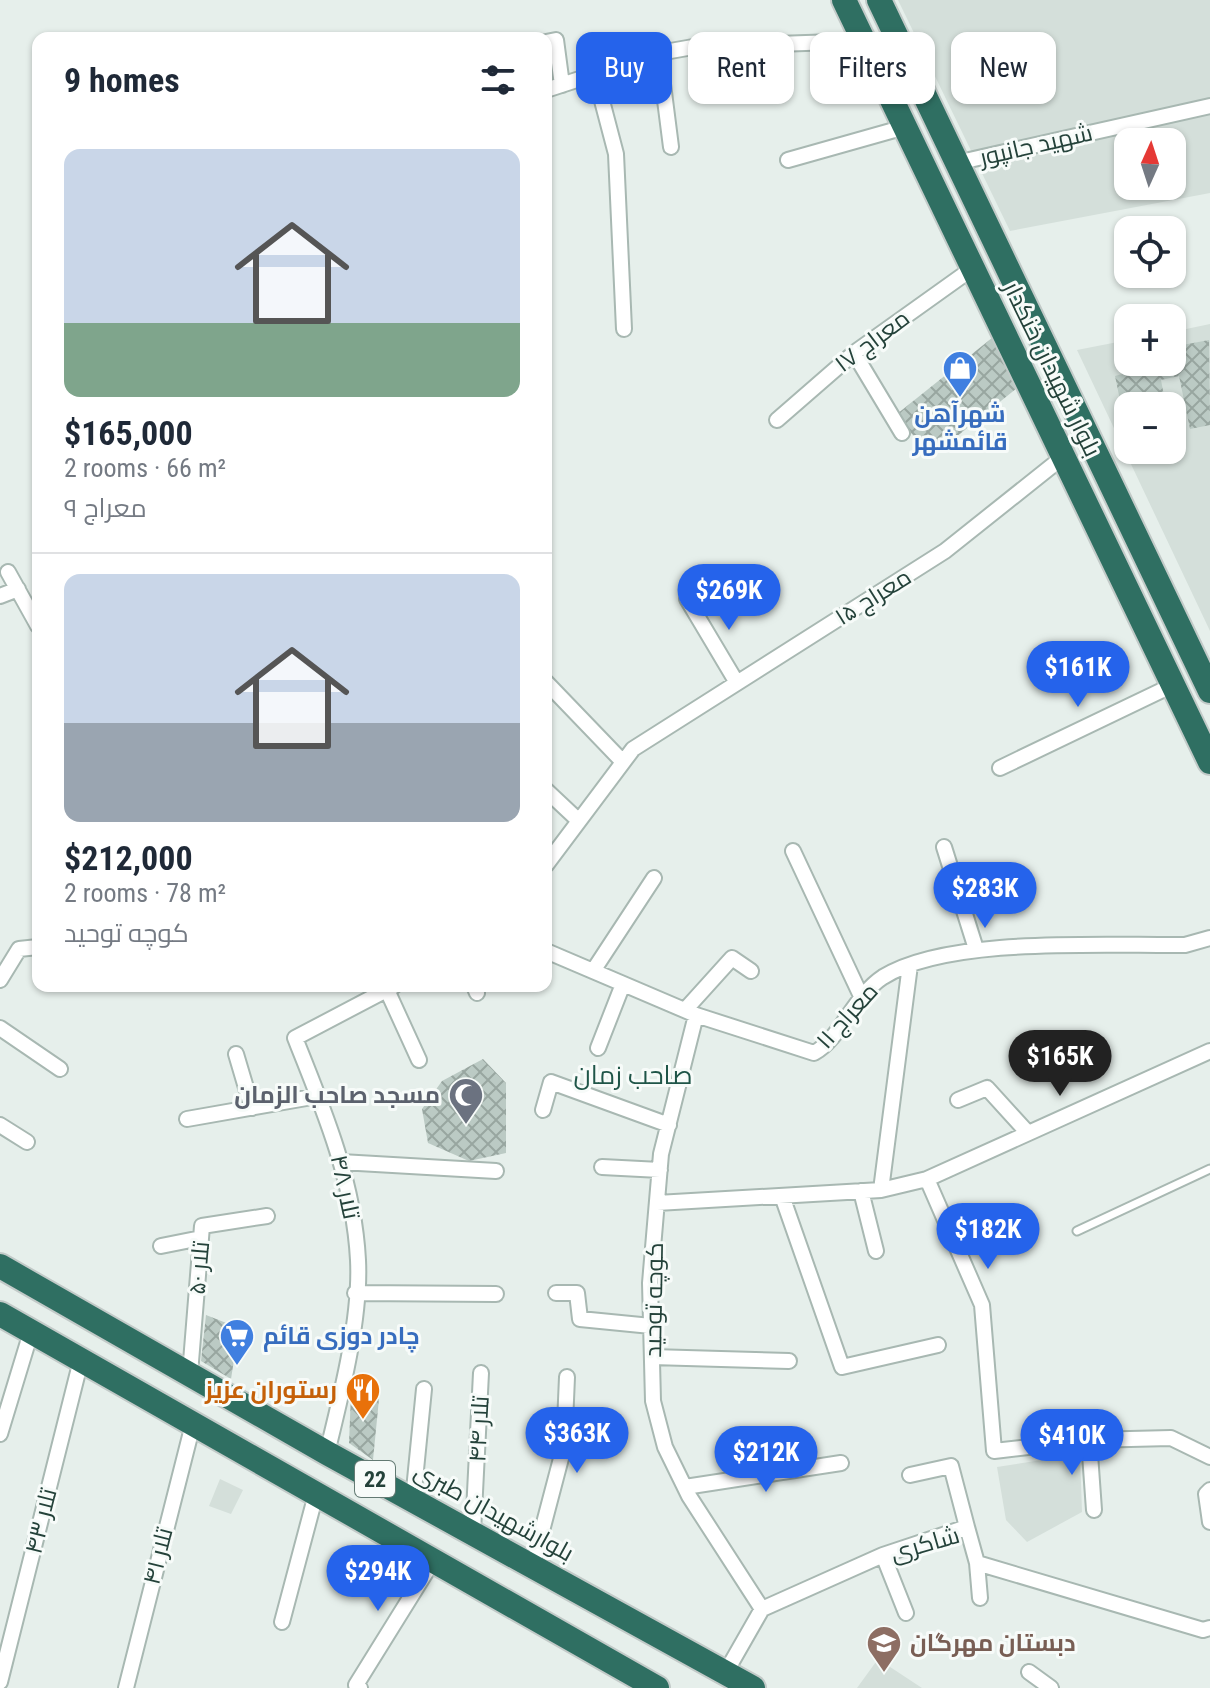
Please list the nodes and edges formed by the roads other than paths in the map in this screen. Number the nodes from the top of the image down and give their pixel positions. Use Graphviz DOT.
graph roads {
  1 [pos="844,0"];
  2 [pos="879,0"];
  3 [pos="860,32"];
  4 [pos="552,41"];
  5 [pos="810,43"];
  6 [pos="672,51"];
  7 [pos="576,80"];
  8 [pos="562,85"];
  9 [pos="552,88"];
  10 [pos="603,104"];
  11 [pos="666,104"];
  12 [pos="894,104"];
  13 [pos="1210,106"];
  14 [pos="905,127"];
  15 [pos="671,147"];
  16 [pos="788,160"];
  17 [pos="956,163"];
  18 [pos="973,268"];
  19 [pos="624,329"];
  20 [pos="854,353"];
  21 [pos="777,420"];
  22 [pos="902,433"];
  23 [pos="1063,457"];
  24 [pos="8,572"];
  25 [pos="708,579"];
  26 [pos="18,589"];
  27 [pos="0,596"];
  28 [pos="32,615"];
  29 [pos="737,683"];
  30 [pos="1173,685"];
  31 [pos="552,688"];
  32 [pos="1210,691"];
  33 [pos="623,762"];
  34 [pos="1210,762"];
  35 [pos="1000,768"];
  36 [pos="552,796"];
  37 [pos="579,821"];
  38 [pos="944,847"];
  39 [pos="793,851"];
  40 [pos="552,857"];
  41 [pos="654,878"];
  42 [pos="1210,938"];
  43 [pos="32,946"];
  44 [pos="976,949"];
  45 [pos="552,954"];
  46 [pos="910,965"];
  47 [pos="593,971"];
  48 [pos="751,971"];
  49 [pos="0,980"];
  50 [pos="623,984"];
  51 [pos="378,992"];
  52 [pos="385,992"];
  53 [pos="861,996"];
  54 [pos="691,1012"];
  55 [pos="0,1028"];
  56 [pos="598,1048"];
  57 [pos="1210,1051"];
  58 [pos="236,1054"];
  59 [pos="419,1060"];
  60 [pos="60,1069"];
  61 [pos="318,1096"];
  62 [pos="958,1100"];
  63 [pos="252,1108"];
  64 [pos="543,1110"];
  65 [pos="187,1119"];
  66 [pos="0,1125"];
  67 [pos="669,1125"];
  68 [pos="1028,1133"];
  69 [pos="27,1142"];
  70 [pos="341,1162"];
  71 [pos="602,1167"];
  72 [pos="1210,1169"];
  73 [pos="660,1170"];
  74 [pos="496,1171"];
  75 [pos="927,1179"];
  76 [pos="881,1190"];
  77 [pos="861,1191"];
  78 [pos="782,1196"];
  79 [pos="657,1203"];
  80 [pos="267,1216"];
  81 [pos="1077,1231"];
  82 [pos="201,1238"];
  83 [pos="161,1246"];
  84 [pos="876,1251"];
  85 [pos="0,1266"];
  86 [pos="355,1293"];
  87 [pos="556,1293"];
  88 [pos="496,1294"];
  89 [pos="0,1314"];
  90 [pos="651,1326"];
  91 [pos="31,1332"];
  92 [pos="938,1345"];
  93 [pos="652,1357"];
  94 [pos="81,1360"];
  95 [pos="789,1361"];
  96 [pos="481,1373"];
  97 [pos="190,1374"];
  98 [pos="567,1377"];
  99 [pos="424,1389"];
  100 [pos="193,1424"];
  101 [pos="0,1434"];
  102 [pos="1089,1440"];
  103 [pos="327,1453"];
  104 [pos="1210,1457"];
  105 [pos="841,1463"];
  106 [pos="910,1475"];
  107 [pos="685,1487"];
  108 [pos="1210,1490"];
  109 [pos="316,1494"];
  110 [pos="413,1500"];
  111 [pos="1094,1510"];
  112 [pos="1210,1522"];
  113 [pos="967,1527"];
  114 [pos="473,1532"];
  115 [pos="883,1555"];
  116 [pos="433,1561"];
  117 [pos="977,1563"];
  118 [pos="533,1565"];
  119 [pos="980,1598"];
  120 [pos="762,1609"];
  121 [pos="906,1613"];
  122 [pos="282,1622"];
  123 [pos="1210,1628"];
  124 [pos="726,1672"];
  125 [pos="1029,1672"];
  126 [pos="0,1682"];
  127 [pos="358,1687"];
  128 [pos="126,1688"];
  129 [pos="657,1688"];
  130 [pos="753,1688"];
  131 [pos="1051,1688"];
  1 -- 3 [label="highway, بلوار شهیدان خنکدار"];
  2 -- 17 [label="highway, بلوار شهیدان خنکدار"];
  4 -- 8 [label="street"];
  5 -- 6 [label="street"];
  7 -- 8 [label="street"];
  8 -- 9 [label="street"];
  10 -- 19 [label="street"];
  11 -- 15 [label="street"];
  12 -- 14 [label="highway, بلوار شهیدان خنکدار"];
  13 -- 17 [label="street, شهید جانپور"];
  14 -- 16 [label="street"];
  14 -- 18 [label="highway, بلوار شهیدان خنکدار"];
  17 -- 32 [label="highway, بلوار شهیدان خنکدار"];
  18 -- 20 [label="street, معراج ۱۷"];
  18 -- 23 [label="highway, بلوار شهیدان خنکدار"];
  20 -- 21 [label="street, معراج ۱۷"];
  20 -- 22 [label="street"];
  23 -- 29 [label="street, معراج ۱۵"];
  23 -- 30 [label="highway, بلوار شهیدان خنکدار"];
  24 -- 26 [label="street"];
  25 -- 29 [label="street"];
  26 -- 27 [label="street"];
  26 -- 28 [label="street"];
  29 -- 33 [label="street, معراج ۱۵"];
  30 -- 34 [label="highway, بلوار شهیدان خنکدار"];
  30 -- 35 [label="street"];
  31 -- 33 [label="street"];
  33 -- 37 [label="street, معراج ۱۵"];
  36 -- 37 [label="street"];
  37 -- 40 [label="street, معراج ۱۵"];
  38 -- 44 [label="street"];
  39 -- 53 [label="street"];
  41 -- 47 [label="street"];
  42 -- 44 [label="street, معراج ۱۱"];
  43 -- 49 [label="street"];
  44 -- 46 [label="street, معراج ۱۱"];
  45 -- 47 [label="street, معراج ۱۱"];
  46 -- 53 [label="street, معراج ۱۱"];
  46 -- 76 [label="street"];
  47 -- 50 [label="street, معراج ۱۱"];
  48 -- 54 [label="street"];
  50 -- 54 [label="street, معراج ۱۱"];
  50 -- 56 [label="street"];
  51 -- 61 [label="street, تلار ۴۸"];
  52 -- 59 [label="street"];
  53 -- 54 [label="street, معراج ۱۱"];
  54 -- 67 [label="street, کوچه توحید"];
  55 -- 60 [label="street"];
  57 -- 68 [label="street"];
  58 -- 63 [label="street"];
  61 -- 63 [label="street"];
  61 -- 70 [label="street, تلار ۴۸"];
  62 -- 68 [label="street"];
  63 -- 65 [label="street"];
  64 -- 67 [label="street"];
  66 -- 69 [label="street"];
  67 -- 73 [label="street, کوچه توحید"];
  68 -- 75 [label="street"];
  70 -- 74 [label="street"];
  70 -- 86 [label="street, تلار ۴۸"];
  71 -- 73 [label="street"];
  72 -- 81 [label="lane"];
  73 -- 79 [label="street, کوچه توحید"];
  75 -- 76 [label="street"];
  75 -- 102 [label="street"];
  76 -- 77 [label="street"];
  77 -- 78 [label="street"];
  77 -- 84 [label="street"];
  78 -- 79 [label="street"];
  78 -- 92 [label="street"];
  79 -- 90 [label="street, کوچه توحید"];
  80 -- 82 [label="street, تلار ۵۰"];
  82 -- 83 [label="street"];
  82 -- 97 [label="street, تلار ۵۰"];
  85 -- 97 [label="highway, بلوارشهیدان طبری / 22"];
  86 -- 88 [label="street"];
  86 -- 103 [label="street, تلار ۴۸"];
  87 -- 90 [label="street"];
  89 -- 91 [label="highway, 22"];
  90 -- 93 [label="street, کوچه توحید"];
  91 -- 94 [label="highway, 22"];
  91 -- 101 [label="street"];
  93 -- 95 [label="street"];
  93 -- 107 [label="street, کوچه توحید"];
  94 -- 100 [label="highway, 22"];
  94 -- 126 [label="street, تلار ۴۳"];
  96 -- 114 [label="street, تلار ۴۴"];
  97 -- 103 [label="highway, بلوارشهیدان طبری / 22"];
  98 -- 118 [label="street"];
  99 -- 110 [label="street"];
  100 -- 109 [label="highway, 22"];
  100 -- 128 [label="street, تلار ۴۱"];
  102 -- 104 [label="street"];
  102 -- 111 [label="street"];
  103 -- 110 [label="highway, بلوارشهیدان طبری / 22"];
  105 -- 107 [label="street"];
  106 -- 113 [label="street"];
  107 -- 120 [label="street, کوچه توحید"];
  108 -- 112 [label="street"];
  109 -- 116 [label="highway, 22"];
  109 -- 122 [label="street"];
  110 -- 114 [label="highway, بلوارشهیدان طبری / 22"];
  113 -- 115 [label="street, شاکری"];
  113 -- 117 [label="street, شاکری"];
  114 -- 118 [label="highway, بلوارشهیدان طبری / 22"];
  115 -- 120 [label="street, شاکری"];
  115 -- 121 [label="street"];
  116 -- 127 [label="street"];
  116 -- 129 [label="highway, 22"];
  117 -- 119 [label="street"];
  117 -- 123 [label="street, شاکری"];
  118 -- 124 [label="highway, بلوارشهیدان طبری / 22"];
  120 -- 124 [label="street"];
  124 -- 130 [label="highway, بلوارشهیدان طبری / 22"];
  125 -- 131 [label="street"];
}
